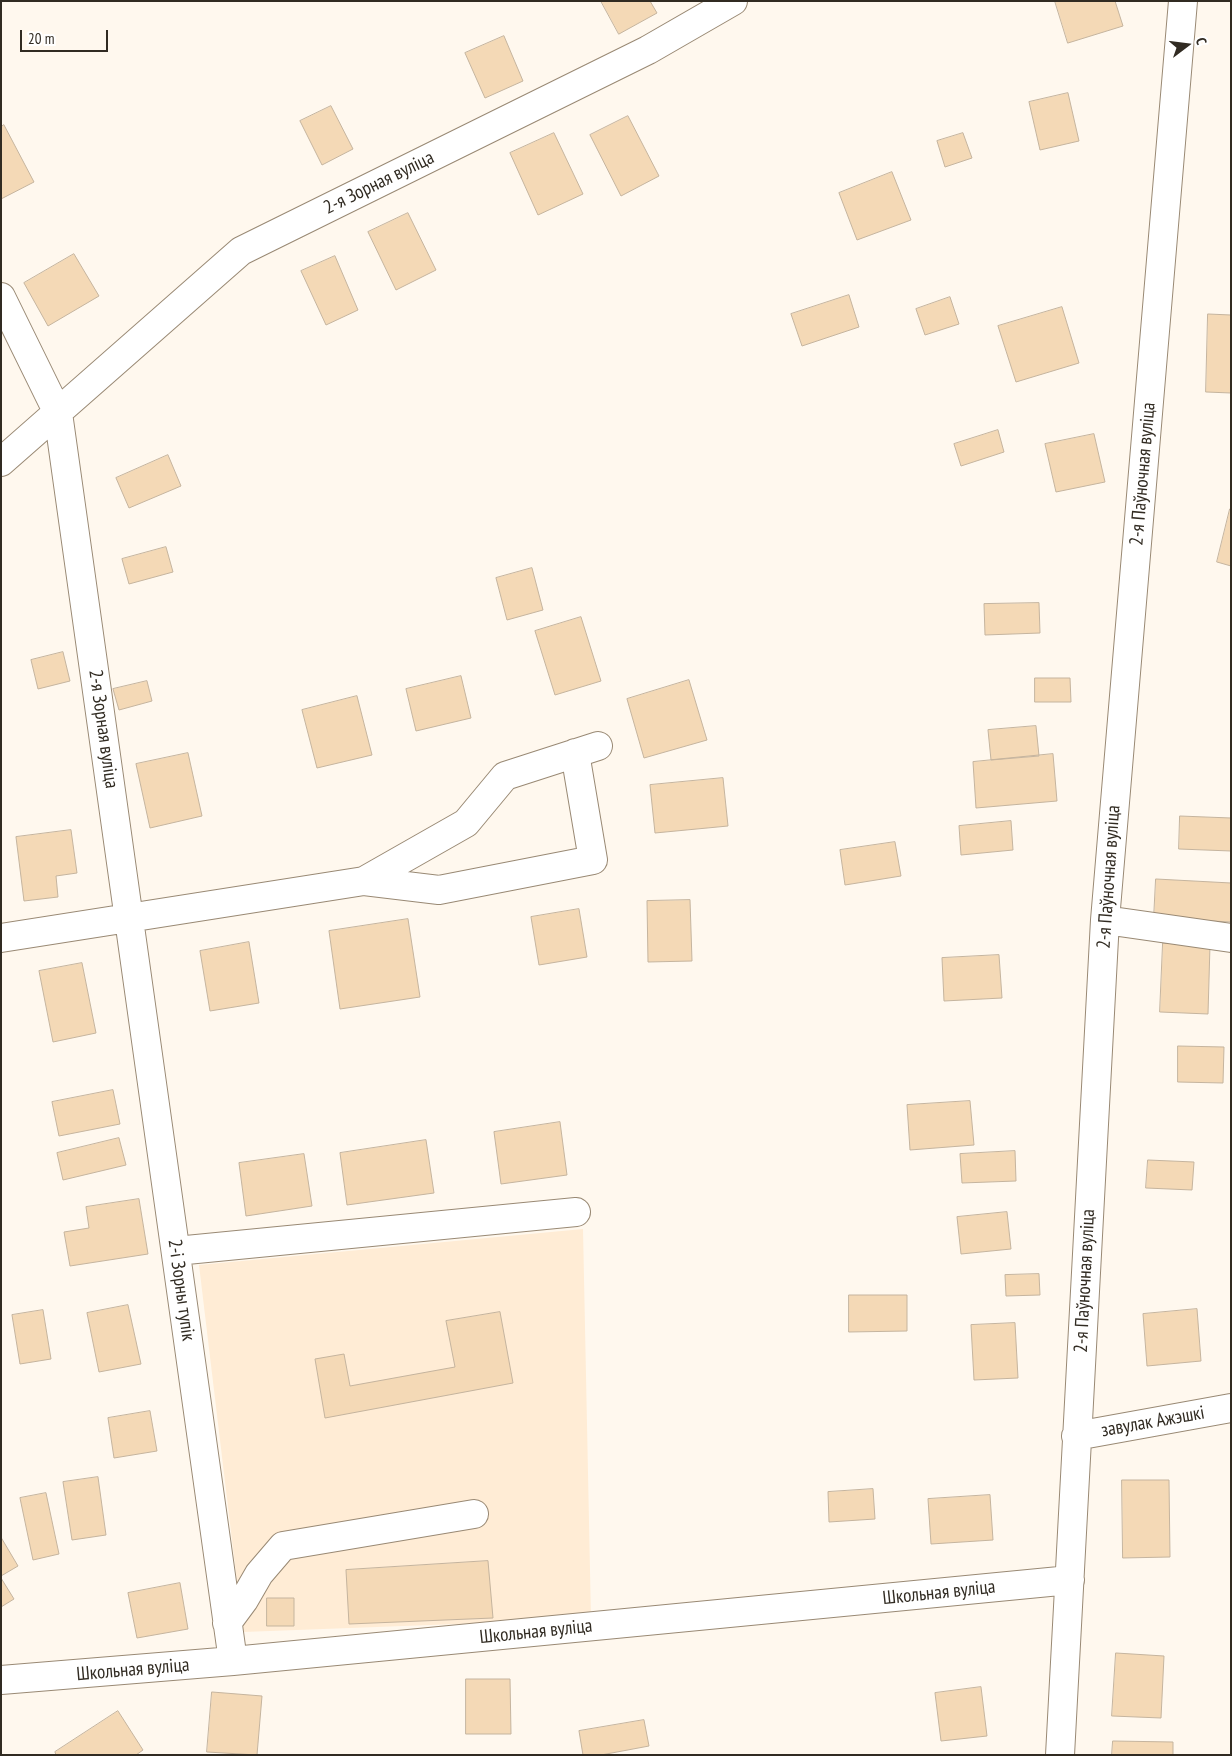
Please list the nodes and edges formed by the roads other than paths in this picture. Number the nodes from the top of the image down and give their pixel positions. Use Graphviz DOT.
graph roads {
  1 [pos="733,1"];
  2 [pos="1183,1"];
  3 [pos="1,297"];
  4 [pos="58,413"];
  5 [pos="1,462"];
  6 [pos="364,881"];
  7 [pos="129,918"];
  8 [pos="1105,920"];
  9 [pos="1,938"];
  10 [pos="1231,938"];
  11 [pos="576,1212"];
  12 [pos="176,1251"];
  13 [pos="1231,1408"];
  14 [pos="1076,1436"];
  15 [pos="474,1514"];
  16 [pos="1070,1580"];
  17 [pos="227,1624"];
  18 [pos="233,1661"];
  19 [pos="1,1680"];
  20 [pos="1060,1755"];
  1 -- 4 [label="street, 2-я Зорная вуліца"];
  2 -- 8 [label="street, 2-я Паўночная вуліца"];
  3 -- 4 [label="street"];
  4 -- 5 [label="street, 2-я Зорная вуліца"];
  4 -- 7 [label="street, 2-я Зорная вуліца"];
  6 -- 6 [label="street"];
  6 -- 7 [label="street"];
  7 -- 9 [label="street"];
  7 -- 12 [label="street, 2-і Зорны тупік"];
  8 -- 10 [label="street"];
  8 -- 14 [label="street, 2-я Паўночная вуліца"];
  11 -- 12 [label="street"];
  12 -- 17 [label="street, 2-і Зорны тупік"];
  13 -- 14 [label="street, завулак Ажэшкі"];
  14 -- 16 [label="street, 2-я Паўночная вуліца"];
  15 -- 17 [label="street"];
  16 -- 18 [label="street, Школьная вуліца"];
  16 -- 20 [label="street, 2-я Паўночная вуліца"];
  17 -- 18 [label="street, 2-і Зорны тупік"];
  18 -- 19 [label="street, Школьная вуліца"];
}
